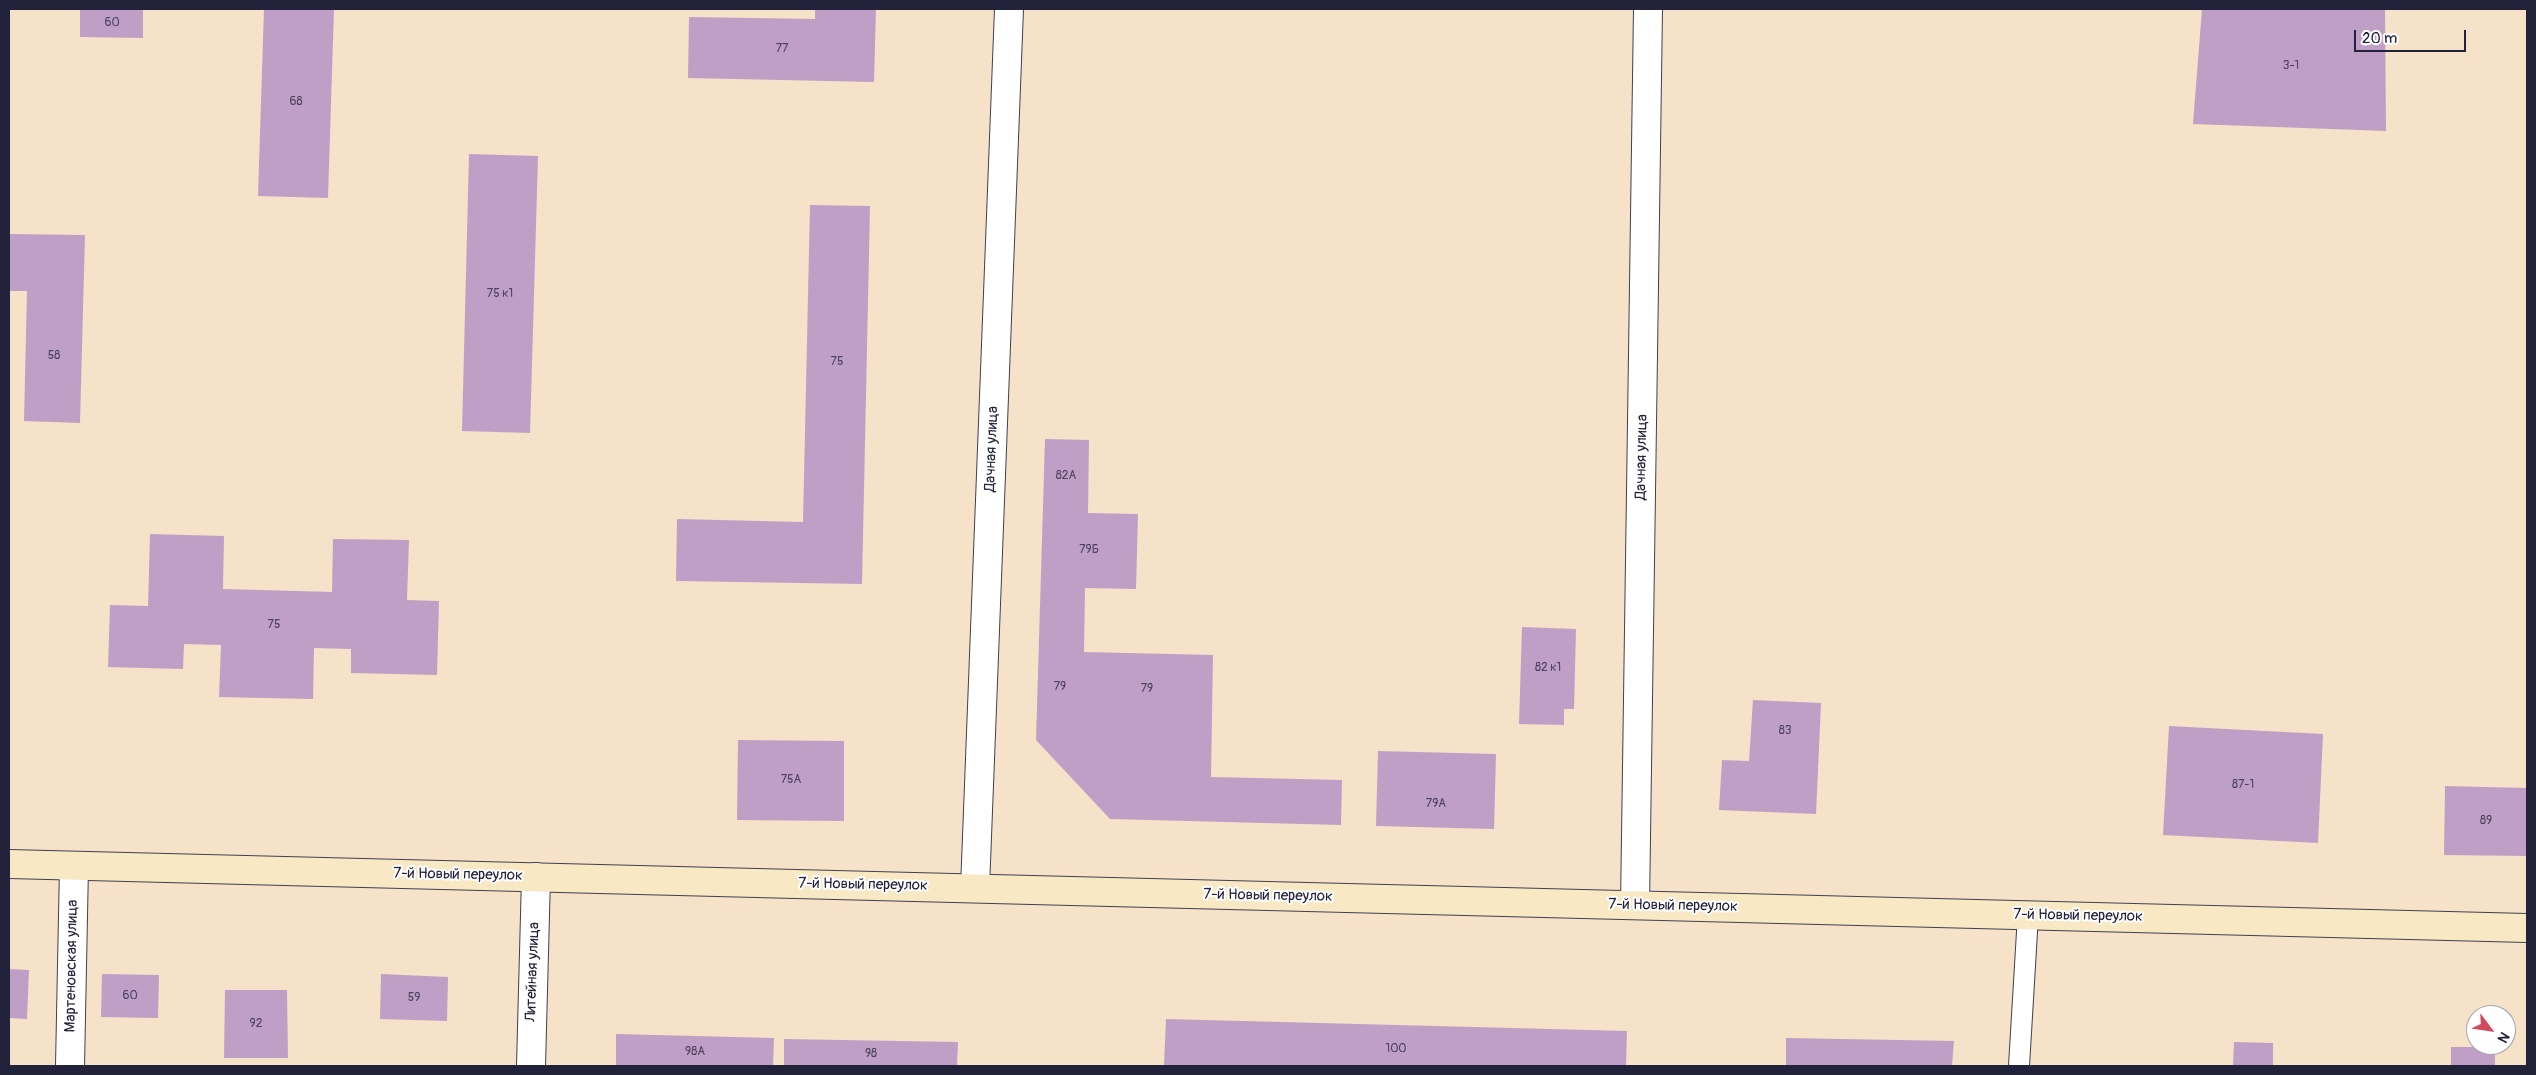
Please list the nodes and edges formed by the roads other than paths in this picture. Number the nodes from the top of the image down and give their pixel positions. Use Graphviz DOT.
graph roads {
  1 [pos="1009,9"];
  2 [pos="1648,9"];
  3 [pos="9,864"];
  4 [pos="74,866"];
  5 [pos="536,877"];
  6 [pos="975,888"];
  7 [pos="1635,905"];
  8 [pos="2028,915"];
  9 [pos="2527,928"];
  10 [pos="70,1066"];
  11 [pos="530,1066"];
  12 [pos="2019,1066"];
  1 -- 6 [label="street, Дачная улица"];
  2 -- 7 [label="street, Дачная улица"];
  3 -- 4 [label="street, 7-й Новый переулок"];
  4 -- 5 [label="street, 7-й Новый переулок"];
  4 -- 10 [label="street, Мартеновская улица"];
  5 -- 6 [label="street, 7-й Новый переулок"];
  5 -- 11 [label="street, Литейная улица"];
  6 -- 7 [label="street, 7-й Новый переулок"];
  7 -- 8 [label="street, 7-й Новый переулок"];
  8 -- 9 [label="street, 7-й Новый переулок"];
  8 -- 12 [label="lane"];
}
